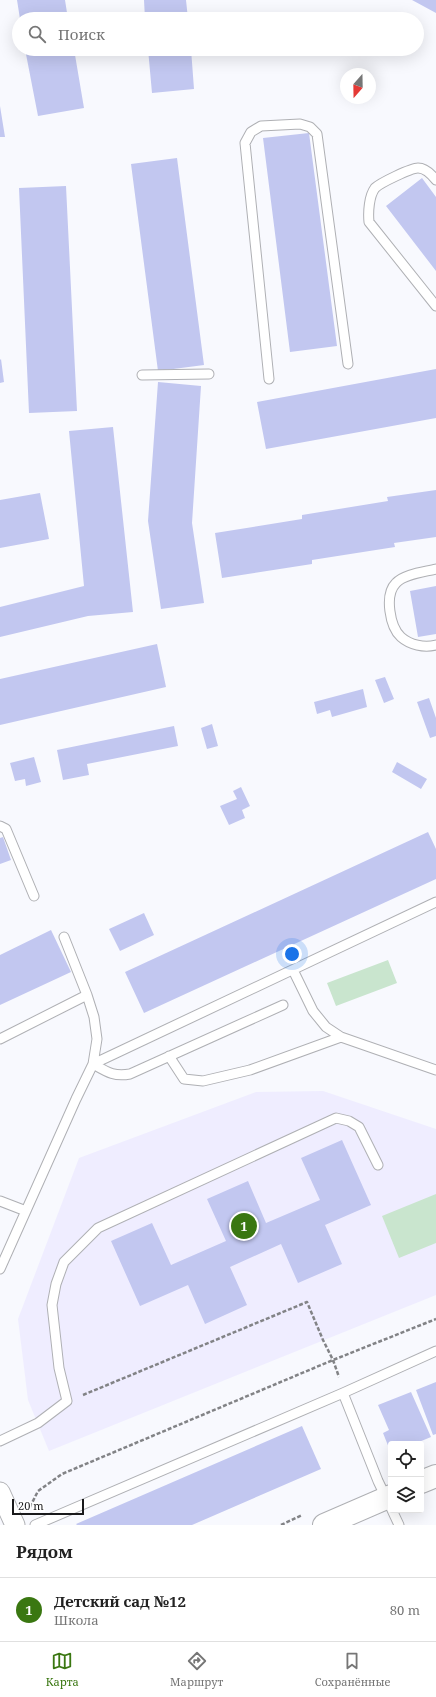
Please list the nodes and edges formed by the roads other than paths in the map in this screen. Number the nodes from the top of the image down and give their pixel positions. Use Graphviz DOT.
graph roads {
  1 [pos="436,180"];
  2 [pos="436,306"];
  3 [pos="348,364"];
  4 [pos="209,374"];
  5 [pos="142,375"];
  6 [pos="269,379"];
  7 [pos="436,569"];
  8 [pos="436,645"];
  9 [pos="0,826"];
  10 [pos="34,896"];
  11 [pos="436,902"];
  12 [pos="64,937"];
  13 [pos="293,970"];
  14 [pos="87,995"];
  15 [pos="283,1005"];
  16 [pos="341,1037"];
  17 [pos="0,1039"];
  18 [pos="169,1056"];
  19 [pos="93,1064"];
  20 [pos="436,1070"];
  21 [pos="378,1165"];
  22 [pos="0,1200"];
  23 [pos="26,1211"];
  24 [pos="0,1269"];
  25 [pos="436,1351"];
  26 [pos="343,1393"];
  27 [pos="0,1441"];
  28 [pos="436,1476"];
  29 [pos="424,1481"];
  30 [pos="0,1492"];
  31 [pos="388,1498"];
  32 [pos="388,1504"];
  33 [pos="394,1513"];
  34 [pos="15,1525"];
  35 [pos="35,1525"];
  36 [pos="324,1525"];
  37 [pos="399,1525"];
  1 -- 2 [label="lane"];
  3 -- 6 [label="lane"];
  4 -- 5 [label="lane"];
  7 -- 8 [label="lane"];
  9 -- 10 [label="lane"];
  11 -- 13 [label="lane"];
  12 -- 14 [label="lane"];
  13 -- 16 [label="lane"];
  13 -- 19 [label="lane"];
  14 -- 17 [label="lane"];
  14 -- 19 [label="lane"];
  15 -- 18 [label="lane"];
  16 -- 18 [label="lane"];
  16 -- 20 [label="lane"];
  18 -- 19 [label="lane"];
  19 -- 23 [label="lane"];
  21 -- 27 [label="lane"];
  22 -- 23 [label="lane"];
  23 -- 24 [label="lane"];
  25 -- 26 [label="lane"];
  26 -- 31 [label="lane"];
  26 -- 35 [label="lane"];
  28 -- 29 [label="street"];
  30 -- 34 [label="street"];
  32 -- 36 [label="street"];
  33 -- 37 [label="lane"];
}
